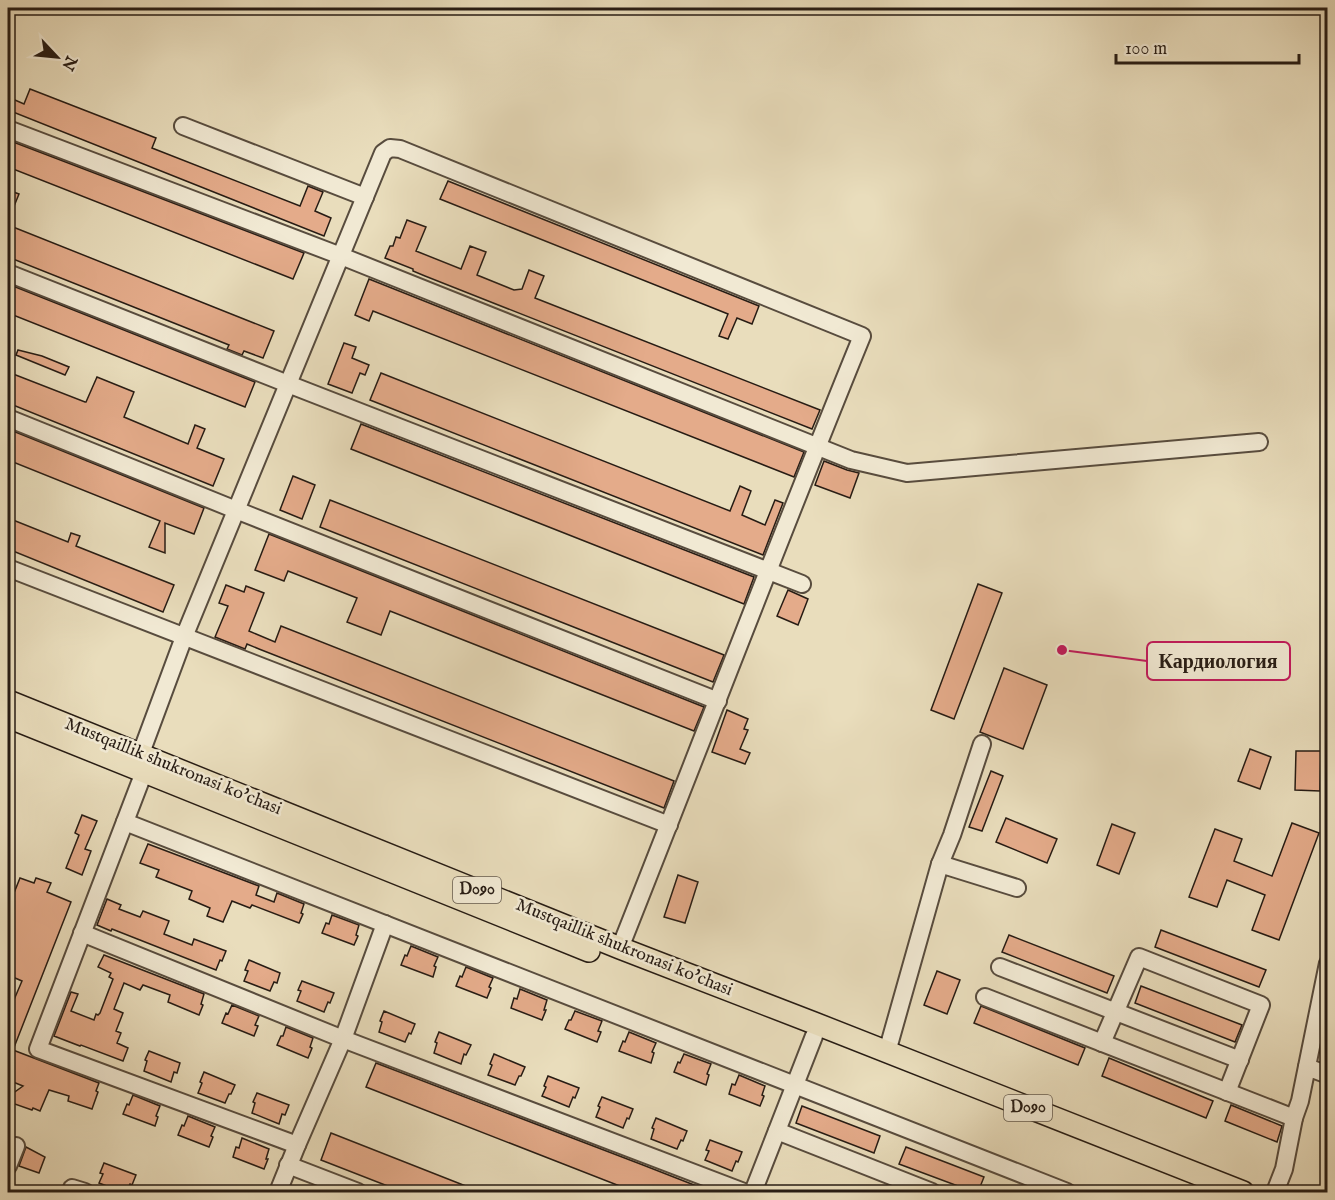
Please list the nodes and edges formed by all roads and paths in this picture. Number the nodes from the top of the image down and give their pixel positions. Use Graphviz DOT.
graph roads {
  1 [pos="183,126"];
  2 [pos="8,129"];
  3 [pos="365,197"];
  4 [pos="341,256"];
  5 [pos="8,273"];
  6 [pos="288,384"];
  7 [pos="8,418"];
  8 [pos="1259,442"];
  9 [pos="817,446"];
  10 [pos="236,510"];
  11 [pos="8,568"];
  12 [pos="767,572"];
  13 [pos="802,584"];
  14 [pos="184,638"];
  15 [pos="718,700"];
  16 [pos="8,701"];
  17 [pos="8,717"];
  18 [pos="982,744"];
  19 [pos="138,764"];
  20 [pos="125,822"];
  21 [pos="669,825"];
  22 [pos="940,864"];
  23 [pos="1017,888"];
  24 [pos="385,924"];
  25 [pos="82,933"];
  26 [pos="620,948"];
  27 [pos="1328,963"];
  28 [pos="1000,968"];
  29 [pos="985,997"];
  30 [pos="1116,1012"];
  31 [pos="814,1036"];
  32 [pos="343,1039"];
  33 [pos="1102,1043"];
  34 [pos="886,1052"];
  35 [pos="1240,1060"];
  36 [pos="1306,1067"];
  37 [pos="1328,1075"];
  38 [pos="795,1086"];
  39 [pos="1227,1092"];
  40 [pos="1294,1118"];
  41 [pos="777,1131"];
  42 [pos="297,1145"];
  43 [pos="16,1146"];
  44 [pos="288,1165"];
  45 [pos="8,1166"];
  46 [pos="278,1192"];
  47 [pos="358,1192"];
  48 [pos="744,1192"];
  49 [pos="753,1192"];
  50 [pos="932,1192"];
  51 [pos="1067,1192"];
  52 [pos="1204,1192"];
  53 [pos="1243,1192"];
  54 [pos="1275,1192"];
  1 -- 3 [label="street"];
  2 -- 4 [label="street"];
  3 -- 4 [label="street"];
  3 -- 9 [label="street"];
  4 -- 6 [label="street"];
  4 -- 9 [label="street"];
  5 -- 6 [label="street"];
  6 -- 10 [label="street"];
  6 -- 12 [label="street"];
  7 -- 10 [label="street"];
  8 -- 9 [label="street"];
  9 -- 12 [label="street"];
  10 -- 14 [label="street"];
  10 -- 15 [label="street"];
  11 -- 14 [label="street"];
  12 -- 13 [label="street"];
  12 -- 15 [label="street"];
  14 -- 19 [label="street"];
  14 -- 21 [label="street"];
  15 -- 21 [label="street"];
  16 -- 19 [label="main road, Mustqaillik shukronasi ko'chasi / D090"];
  17 -- 19 [label="main road, Mustqaillik shukronasi ko'chasi / D090"];
  18 -- 22 [label="street"];
  19 -- 20 [label="street"];
  19 -- 26 [label="main road, Mustqaillik shukronasi ko'chasi / D090"];
  19 -- 31 [label="main road, Mustqaillik shukronasi ko'chasi / D090"];
  20 -- 24 [label="street"];
  20 -- 25 [label="street"];
  21 -- 26 [label="street"];
  22 -- 23 [label="street"];
  22 -- 34 [label="street"];
  24 -- 32 [label="street"];
  24 -- 38 [label="street"];
  25 -- 32 [label="street"];
  25 -- 42 [label="street"];
  26 -- 34 [label="main road, Mustqaillik shukronasi ko'chasi / D090"];
  27 -- 36 [label="street"];
  28 -- 30 [label="street"];
  29 -- 33 [label="street"];
  30 -- 33 [label="street"];
  30 -- 35 [label="street"];
  30 -- 35 [label="street"];
  31 -- 38 [label="street"];
  31 -- 52 [label="main road, Mustqaillik shukronasi ko'chasi / D090"];
  32 -- 42 [label="street"];
  32 -- 48 [label="street"];
  33 -- 39 [label="street"];
  34 -- 53 [label="main road, Mustqaillik shukronasi ko'chasi / D090"];
  35 -- 39 [label="street"];
  36 -- 37 [label="street"];
  36 -- 40 [label="street"];
  38 -- 41 [label="street"];
  38 -- 51 [label="street"];
  39 -- 40 [label="street"];
  40 -- 54 [label="street"];
  41 -- 49 [label="street"];
  41 -- 50 [label="street"];
  42 -- 44 [label="street"];
  43 -- 45 [label="street"];
  44 -- 46 [label="street"];
  44 -- 47 [label="street"];
}
